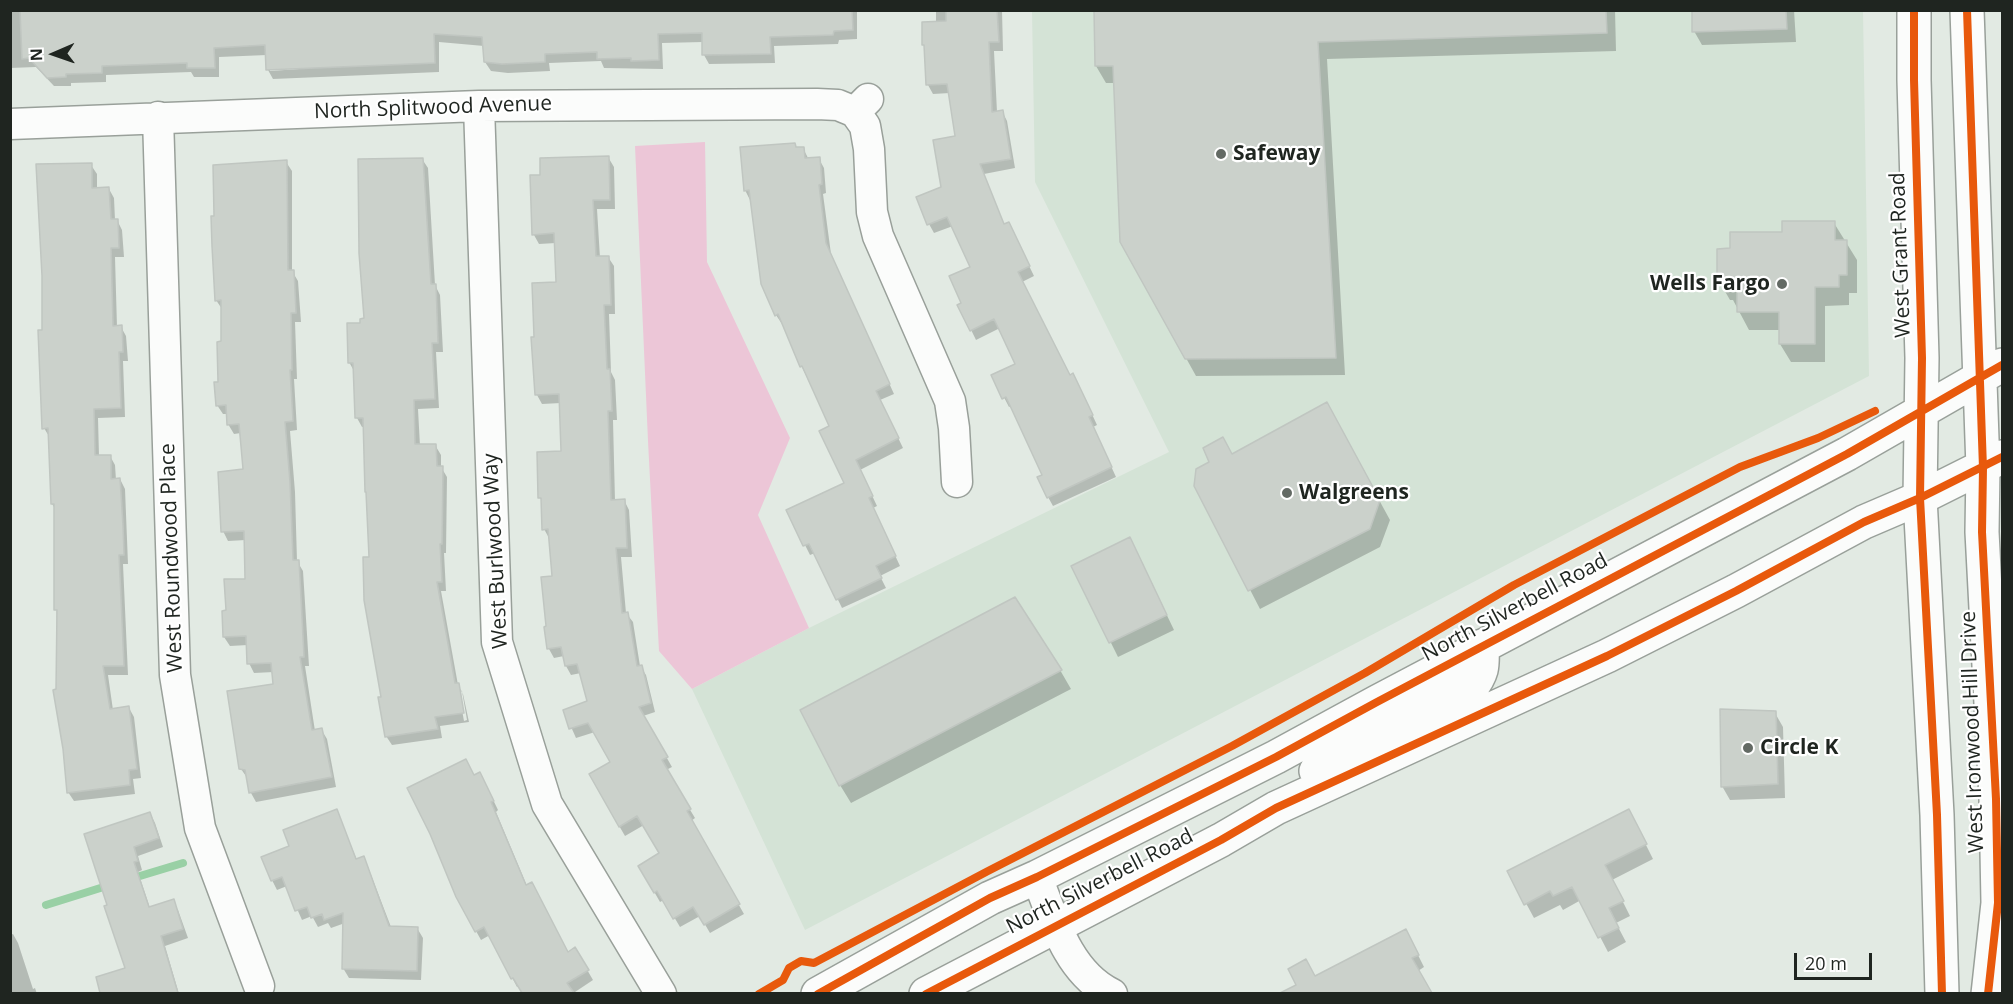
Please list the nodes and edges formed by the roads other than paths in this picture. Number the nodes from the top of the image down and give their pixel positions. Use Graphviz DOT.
graph roads {
  1 [pos="1914,10"];
  2 [pos="1967,10"];
  3 [pos="479,106"];
  4 [pos="158,117"];
  5 [pos="10,124"];
  6 [pos="1991,370"];
  7 [pos="1920,410"];
  8 [pos="1993,463"];
  9 [pos="957,482"];
  10 [pos="1920,498"];
  11 [pos="1482,646"];
  12 [pos="1276,808"];
  13 [pos="1037,877"];
  14 [pos="1056,926"];
  15 [pos="259,986"];
  16 [pos="662,993"];
  17 [pos="818,993"];
  18 [pos="926,993"];
  19 [pos="1112,993"];
  20 [pos="1942,993"];
  21 [pos="1988,993"];
  1 -- 7 [label="main road, West Grant Road"];
  2 -- 6 [label="main road"];
  3 -- 4 [label="street, North Splitwood Avenue"];
  3 -- 9 [label="street, North Splitwood Avenue"];
  3 -- 16 [label="street, West Burlwood Way"];
  4 -- 5 [label="street, North Splitwood Avenue"];
  4 -- 15 [label="street, West Roundwood Place"];
  6 -- 7 [label="main road, North Silverbell Road"];
  6 -- 8 [label="main road"];
  7 -- 10 [label="main road, West Grant Road"];
  7 -- 11 [label="main road, North Silverbell Road"];
  8 -- 10 [label="main road, North Silverbell Road"];
  8 -- 21 [label="main road, West Ironwood Hill Drive"];
  10 -- 12 [label="main road, North Silverbell Road"];
  10 -- 20 [label="main road, West Ironwood Hill Drive"];
  11 -- 12 [label="main road"];
  11 -- 13 [label="main road, North Silverbell Road"];
  12 -- 14 [label="main road, North Silverbell Road"];
  13 -- 14 [label="street"];
  13 -- 17 [label="main road, North Silverbell Road"];
  14 -- 18 [label="main road, North Silverbell Road"];
  14 -- 19 [label="street"];
}
